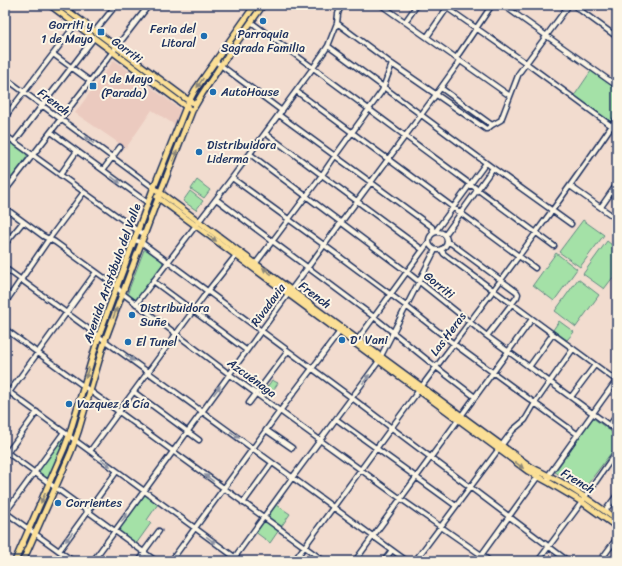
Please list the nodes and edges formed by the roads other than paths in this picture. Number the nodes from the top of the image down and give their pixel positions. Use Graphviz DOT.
graph roads {
  1 [pos="50,5"];
  2 [pos="60,5"];
  3 [pos="116,5"];
  4 [pos="142,5"];
  5 [pos="255,5"];
  6 [pos="263,5"];
  7 [pos="341,5"];
  8 [pos="383,5"];
  9 [pos="417,5"];
  10 [pos="492,5"];
  11 [pos="503,5"];
  12 [pos="569,5"];
  13 [pos="573,5"];
  14 [pos="447,6"];
  15 [pos="148,7"];
  16 [pos="251,22"];
  17 [pos="405,22"];
  18 [pos="337,23"];
  19 [pos="76,24"];
  20 [pos="477,28"];
  21 [pos="95,31"];
  22 [pos="546,36"];
  23 [pos="427,37"];
  24 [pos="617,37"];
  25 [pos="94,38"];
  26 [pos="328,46"];
  27 [pos="116,47"];
  28 [pos="112,52"];
  29 [pos="53,54"];
  30 [pos="456,58"];
  31 [pos="215,61"];
  32 [pos="460,61"];
  33 [pos="526,63"];
  34 [pos="392,64"];
  35 [pos="221,65"];
  36 [pos="72,68"];
  37 [pos="313,68"];
  38 [pos="5,79"];
  39 [pos="90,81"];
  40 [pos="617,86"];
  41 [pos="383,87"];
  42 [pos="441,88"];
  43 [pos="296,91"];
  44 [pos="24,92"];
  45 [pos="436,95"];
  46 [pos="510,96"];
  47 [pos="189,101"];
  48 [pos="196,104"];
  49 [pos="42,106"];
  50 [pos="186,107"];
  51 [pos="369,109"];
  52 [pos="192,111"];
  53 [pos="280,113"];
  54 [pos="421,115"];
  55 [pos="5,117"];
  56 [pos="617,118"];
  57 [pos="60,119"];
  58 [pos="492,125"];
  59 [pos="612,126"];
  60 [pos="617,130"];
  61 [pos="51,132"];
  62 [pos="352,132"];
  63 [pos="265,134"];
  64 [pos="5,135"];
  65 [pos="405,136"];
  66 [pos="14,142"];
  67 [pos="120,147"];
  68 [pos="77,151"];
  69 [pos="250,154"];
  70 [pos="33,155"];
  71 [pos="335,156"];
  72 [pos="112,157"];
  73 [pos="388,159"];
  74 [pos="486,163"];
  75 [pos="493,168"];
  76 [pos="103,170"];
  77 [pos="60,175"];
  78 [pos="322,175"];
  79 [pos="232,178"];
  80 [pos="371,183"];
  81 [pos="470,184"];
  82 [pos="617,184"];
  83 [pos="570,186"];
  84 [pos="154,188"];
  85 [pos="478,189"];
  86 [pos="5,191"];
  87 [pos="84,192"];
  88 [pos="161,192"];
  89 [pos="151,195"];
  90 [pos="306,196"];
  91 [pos="158,198"];
  92 [pos="216,199"];
  93 [pos="357,202"];
  94 [pos="148,203"];
  95 [pos="453,207"];
  96 [pos="601,207"];
  97 [pos="5,208"];
  98 [pos="552,210"];
  99 [pos="460,213"];
  100 [pos="288,219"];
  101 [pos="617,219"];
  102 [pos="23,222"];
  103 [pos="197,223"];
  104 [pos="342,223"];
  105 [pos="571,224"];
  106 [pos="138,231"];
  107 [pos="434,232"];
  108 [pos="536,232"];
  109 [pos="144,234"];
  110 [pos="445,235"];
  111 [pos="48,239"];
  112 [pos="134,240"];
  113 [pos="272,241"];
  114 [pos="141,242"];
  115 [pos="447,242"];
  116 [pos="428,243"];
  117 [pos="5,244"];
  118 [pos="324,245"];
  119 [pos="554,246"];
  120 [pos="441,249"];
  121 [pos="423,250"];
  122 [pos="435,250"];
  123 [pos="238,253"];
  124 [pos="519,256"];
  125 [pos="168,262"];
  126 [pos="256,263"];
  127 [pos="5,268"];
  128 [pos="308,268"];
  129 [pos="535,268"];
  130 [pos="96,272"];
  131 [pos="407,272"];
  132 [pos="21,280"];
  133 [pos="501,280"];
  134 [pos="154,281"];
  135 [pos="419,281"];
  136 [pos="117,287"];
  137 [pos="493,291"];
  138 [pos="207,292"];
  139 [pos="290,292"];
  140 [pos="122,293"];
  141 [pos="390,295"];
  142 [pos="5,303"];
  143 [pos="136,304"];
  144 [pos="511,304"];
  145 [pos="406,306"];
  146 [pos="193,310"];
  147 [pos="66,312"];
  148 [pos="374,317"];
  149 [pos="532,319"];
  150 [pos="470,323"];
  151 [pos="5,329"];
  152 [pos="341,330"];
  153 [pos="261,331"];
  154 [pos="393,333"];
  155 [pos="176,334"];
  156 [pos="553,334"];
  157 [pos="99,335"];
  158 [pos="487,336"];
  159 [pos="358,339"];
  160 [pos="105,340"];
  161 [pos="454,344"];
  162 [pos="574,349"];
  163 [pos="246,350"];
  164 [pos="38,352"];
  165 [pos="288,352"];
  166 [pos="508,352"];
  167 [pos="380,359"];
  168 [pos="595,365"];
  169 [pos="529,367"];
  170 [pos="436,368"];
  171 [pos="312,369"];
  172 [pos="148,372"];
  173 [pos="493,373"];
  174 [pos="229,374"];
  175 [pos="617,381"];
  176 [pos="550,382"];
  177 [pos="84,386"];
  178 [pos="420,388"];
  179 [pos="90,390"];
  180 [pos="7,391"];
  181 [pos="134,392"];
  182 [pos="256,394"];
  183 [pos="475,397"];
  184 [pos="571,397"];
  185 [pos="5,398"];
  186 [pos="352,398"];
  187 [pos="249,403"];
  188 [pos="535,403"];
  189 [pos="119,411"];
  190 [pos="202,411"];
  191 [pos="280,411"];
  192 [pos="37,412"];
  193 [pos="592,413"];
  194 [pos="617,415"];
  195 [pos="460,418"];
  196 [pos="336,419"];
  197 [pos="609,426"];
  198 [pos="392,428"];
  199 [pos="266,430"];
  200 [pos="617,431"];
  201 [pos="64,432"];
  202 [pos="188,432"];
  203 [pos="577,434"];
  204 [pos="69,436"];
  205 [pos="75,440"];
  206 [pos="199,440"];
  207 [pos="320,440"];
  208 [pos="500,447"];
  209 [pos="253,448"];
  210 [pos="292,448"];
  211 [pos="376,449"];
  212 [pos="90,451"];
  213 [pos="174,451"];
  214 [pos="617,451"];
  215 [pos="6,453"];
  216 [pos="430,457"];
  217 [pos="272,463"];
  218 [pos="361,470"];
  219 [pos="117,471"];
  220 [pos="34,472"];
  221 [pos="539,474"];
  222 [pos="416,477"];
  223 [pos="292,478"];
  224 [pos="548,478"];
  225 [pos="49,483"];
  226 [pos="470,487"];
  227 [pos="55,488"];
  228 [pos="224,489"];
  229 [pos="144,491"];
  230 [pos="617,495"];
  231 [pos="585,497"];
  232 [pos="401,499"];
  233 [pos="582,502"];
  234 [pos="243,503"];
  235 [pos="456,506"];
  236 [pos="333,508"];
  237 [pos="605,511"];
  238 [pos="5,512"];
  239 [pos="88,512"];
  240 [pos="264,517"];
  241 [pos="509,517"];
  242 [pos="617,520"];
  243 [pos="440,527"];
  244 [pos="195,528"];
  245 [pos="617,528"];
  246 [pos="29,529"];
  247 [pos="115,531"];
  248 [pos="159,531"];
  249 [pos="35,534"];
  250 [pos="372,536"];
  251 [pos="617,538"];
  252 [pos="305,547"];
  253 [pos="549,547"];
  254 [pos="392,550"];
  255 [pos="59,551"];
  256 [pos="145,553"];
  257 [pos="482,555"];
  258 [pos="233,559"];
  259 [pos="15,561"];
  260 [pos="23,561"];
  261 [pos="73,561"];
  262 [pos="93,561"];
  263 [pos="140,561"];
  264 [pos="156,561"];
  265 [pos="171,561"];
  266 [pos="240,561"];
  267 [pos="294,561"];
  268 [pos="324,561"];
  269 [pos="355,561"];
  270 [pos="384,561"];
  271 [pos="406,561"];
  272 [pos="415,561"];
  273 [pos="477,561"];
  274 [pos="490,561"];
  275 [pos="538,561"];
  276 [pos="568,561"];
  277 [pos="600,561"];
  1 -- 19 [label="main road, Gorriti"];
  2 -- 21 [label="main road, Gorriti"];
  3 -- 21 [label="street"];
  4 -- 15 [label="street"];
  5 -- 31 [label="main road, Avenida Aristóbulo del Valle"];
  6 -- 16 [label="main road, Avenida Aristóbulo del Valle"];
  7 -- 18 [label="street"];
  8 -- 17 [label="street"];
  9 -- 17 [label="street"];
  10 -- 20 [label="street"];
  11 -- 22 [label="street"];
  12 -- 22 [label="street"];
  13 -- 24 [label="street"];
  14 -- 20 [label="street"];
  14 -- 23 [label="street"];
  15 -- 27 [label="street"];
  16 -- 35 [label="main road, Avenida Aristóbulo del Valle"];
  16 -- 37 [label="street"];
  17 -- 23 [label="street"];
  18 -- 26 [label="street"];
  18 -- 34 [label="street"];
  19 -- 25 [label="main road, Gorriti"];
  19 -- 29 [label="street"];
  20 -- 30 [label="street"];
  20 -- 33 [label="street"];
  21 -- 27 [label="main road, Gorriti"];
  22 -- 33 [label="street"];
  22 -- 40 [label="street"];
  23 -- 30 [label="street"];
  25 -- 28 [label="main road, Gorriti"];
  25 -- 36 [label="street"];
  26 -- 37 [label="street"];
  26 -- 41 [label="street"];
  27 -- 28 [label="street"];
  27 -- 47 [label="main road, Gorriti"];
  28 -- 39 [label="street"];
  28 -- 50 [label="main road, Gorriti"];
  29 -- 36 [label="street"];
  29 -- 44 [label="street"];
  30 -- 32 [label="street"];
  31 -- 35 [label="street"];
  31 -- 47 [label="main road, Avenida Aristóbulo del Valle, one-way"];
  32 -- 42 [label="street, Rivadavia"];
  32 -- 46 [label="street"];
  33 -- 46 [label="street"];
  33 -- 59 [label="street"];
  34 -- 41 [label="street"];
  34 -- 45 [label="street"];
  35 -- 48 [label="main road, Avenida Aristóbulo del Valle"];
  35 -- 53 [label="street"];
  36 -- 39 [label="street"];
  36 -- 49 [label="street"];
  37 -- 43 [label="street"];
  37 -- 51 [label="street"];
  38 -- 44 [label="street, French"];
  39 -- 57 [label="street"];
  41 -- 51 [label="street"];
  41 -- 54 [label="street"];
  42 -- 45 [label="street, Rivadavia"];
  42 -- 58 [label="street"];
  43 -- 53 [label="street"];
  43 -- 62 [label="street"];
  44 -- 49 [label="street, French"];
  44 -- 55 [label="street"];
  45 -- 54 [label="street, Rivadavia"];
  45 -- 58 [label="street"];
  46 -- 58 [label="street"];
  47 -- 48 [label="main road, Gorriti"];
  47 -- 50 [label="main road, Avenida Aristóbulo del Valle"];
  48 -- 52 [label="main road, Avenida Aristóbulo del Valle"];
  49 -- 57 [label="street, French"];
  49 -- 66 [label="street"];
  50 -- 52 [label="main road, Gorriti"];
  50 -- 84 [label="main road, Avenida Aristóbulo del Valle"];
  51 -- 62 [label="street"];
  51 -- 65 [label="street"];
  88 -- 52 [label="main road, Avenida Aristóbulo del Valle, one-way"];
  53 -- 63 [label="street"];
  53 -- 71 [label="street"];
  54 -- 65 [label="street, Rivadavia"];
  54 -- 74 [label="street"];
  56 -- 59 [label="street, Las Heras"];
  57 -- 61 [label="street"];
  72 -- 57 [label="street, French, one-way"];
  59 -- 60 [label="street"];
  59 -- 83 [label="street, Las Heras"];
  61 -- 68 [label="street"];
  61 -- 70 [label="street"];
  62 -- 71 [label="street"];
  62 -- 73 [label="street"];
  63 -- 69 [label="street"];
  63 -- 78 [label="street"];
  64 -- 66 [label="street"];
  65 -- 73 [label="street, Rivadavia"];
  65 -- 81 [label="street"];
  66 -- 70 [label="street"];
  67 -- 72 [label="street"];
  68 -- 76 [label="street"];
  68 -- 77 [label="street"];
  69 -- 79 [label="street"];
  69 -- 90 [label="street, Gorriti"];
  70 -- 77 [label="street"];
  70 -- 86 [label="street"];
  71 -- 78 [label="street"];
  71 -- 80 [label="street"];
  72 -- 76 [label="street"];
  72 -- 84 [label="street, French"];
  73 -- 80 [label="street, Rivadavia"];
  73 -- 95 [label="street"];
  74 -- 75 [label="street"];
  74 -- 81 [label="street"];
  75 -- 85 [label="street"];
  75 -- 98 [label="street"];
  76 -- 94 [label="street, one-way"];
  77 -- 87 [label="street"];
  78 -- 90 [label="street"];
  78 -- 93 [label="street"];
  79 -- 92 [label="street"];
  79 -- 100 [label="street"];
  80 -- 93 [label="street, Rivadavia"];
  80 -- 107 [label="street"];
  81 -- 85 [label="street"];
  81 -- 95 [label="street"];
  82 -- 96 [label="street"];
  83 -- 96 [label="street"];
  83 -- 98 [label="street, Las Heras"];
  84 -- 88 [label="main road, French"];
  84 -- 89 [label="main road, Avenida Aristóbulo del Valle"];
  85 -- 99 [label="street"];
  85 -- 108 [label="street"];
  87 -- 106 [label="street"];
  87 -- 111 [label="street"];
  88 -- 91 [label="main road, Avenida Aristóbulo del Valle"];
  88 -- 103 [label="main road, French"];
  89 -- 91 [label="main road, French"];
  89 -- 94 [label="main road, Avenida Aristóbulo del Valle"];
  90 -- 100 [label="street"];
  90 -- 104 [label="street, Gorriti"];
  91 -- 103 [label="main road, French"];
  91 -- 109 [label="main road, Avenida Aristóbulo del Valle"];
  92 -- 103 [label="street"];
  92 -- 113 [label="street"];
  93 -- 104 [label="street, Rivadavia"];
  93 -- 121 [label="street"];
  94 -- 106 [label="main road, Avenida Aristóbulo del Valle"];
  95 -- 99 [label="street"];
  95 -- 107 [label="street"];
  96 -- 101 [label="street"];
  97 -- 102 [label="street, Azcuénaga"];
  98 -- 105 [label="street"];
  98 -- 108 [label="street, Las Heras"];
  99 -- 110 [label="street"];
  99 -- 124 [label="street"];
  100 -- 113 [label="street"];
  100 -- 118 [label="street"];
  102 -- 111 [label="street, Azcuénaga"];
  102 -- 117 [label="street"];
  103 -- 123 [label="main road, French"];
  103 -- 125 [label="street"];
  104 -- 118 [label="street, Rivadavia"];
  104 -- 131 [label="street, Gorriti"];
  106 -- 109 [label="street"];
  106 -- 112 [label="main road, Avenida Aristóbulo del Valle"];
  107 -- 110 [label="street"];
  107 -- 116 [label="street"];
  108 -- 119 [label="street"];
  108 -- 124 [label="street, Las Heras"];
  109 -- 114 [label="main road, Avenida Aristóbulo del Valle"];
  110 -- 115 [label="street"];
  111 -- 130 [label="street, Azcuénaga"];
  111 -- 132 [label="street"];
  112 -- 114 [label="street"];
  112 -- 136 [label="main road, Avenida Aristóbulo del Valle"];
  113 -- 126 [label="street"];
  113 -- 128 [label="street"];
  114 -- 125 [label="street"];
  114 -- 140 [label="main road, Avenida Aristóbulo del Valle"];
  115 -- 120 [label="street"];
  115 -- 133 [label="street"];
  116 -- 121 [label="street"];
  116 -- 122 [label="street"];
  118 -- 128 [label="street, Rivadavia"];
  118 -- 141 [label="street"];
  120 -- 122 [label="street"];
  120 -- 137 [label="street"];
  121 -- 131 [label="street"];
  122 -- 135 [label="street"];
  123 -- 126 [label="main road, French"];
  123 -- 138 [label="street"];
  123 -- 139 [label="main road, French"];
  124 -- 129 [label="street"];
  124 -- 133 [label="street, Las Heras"];
  125 -- 134 [label="street"];
  125 -- 138 [label="street"];
  139 -- 126 [label="main road, French, one-way"];
  127 -- 132 [label="street"];
  128 -- 139 [label="street, Rivadavia"];
  128 -- 148 [label="street"];
  130 -- 136 [label="street, Azcuénaga"];
  130 -- 147 [label="street"];
  131 -- 135 [label="street, Gorriti"];
  131 -- 141 [label="street"];
  132 -- 142 [label="street"];
  132 -- 147 [label="street"];
  133 -- 137 [label="street, Las Heras"];
  133 -- 144 [label="street"];
  134 -- 143 [label="street"];
  134 -- 146 [label="street"];
  135 -- 145 [label="street"];
  135 -- 150 [label="street, Gorriti"];
  136 -- 140 [label="street, Azcuénaga"];
  136 -- 157 [label="main road, Avenida Aristóbulo del Valle"];
  137 -- 144 [label="street"];
  137 -- 150 [label="street, Las Heras"];
  138 -- 146 [label="street"];
  138 -- 153 [label="street"];
  139 -- 152 [label="main road, French"];
  139 -- 153 [label="street, Rivadavia"];
  140 -- 143 [label="street, Azcuénaga"];
  160 -- 140 [label="main road, Avenida Aristóbulo del Valle, one-way"];
  141 -- 145 [label="street"];
  141 -- 148 [label="street"];
  143 -- 155 [label="street, Azcuénaga"];
  144 -- 149 [label="street"];
  144 -- 158 [label="street"];
  145 -- 154 [label="street"];
  145 -- 161 [label="street"];
  146 -- 155 [label="street"];
  146 -- 163 [label="street"];
  147 -- 157 [label="street"];
  147 -- 164 [label="street"];
  148 -- 154 [label="street"];
  148 -- 159 [label="street"];
  149 -- 156 [label="street"];
  149 -- 166 [label="street"];
  150 -- 158 [label="street, Gorriti"];
  150 -- 161 [label="street, Las Heras"];
  151 -- 164 [label="street"];
  152 -- 159 [label="main road, French"];
  152 -- 167 [label="main road, French"];
  152 -- 171 [label="street"];
  153 -- 163 [label="street, Rivadavia"];
  153 -- 165 [label="street"];
  154 -- 167 [label="street"];
  154 -- 170 [label="street"];
  155 -- 172 [label="street"];
  155 -- 174 [label="street, Azcuénaga"];
  156 -- 162 [label="street"];
  156 -- 169 [label="street"];
  157 -- 160 [label="street"];
  157 -- 177 [label="main road, Avenida Aristóbulo del Valle, one-way"];
  158 -- 166 [label="street, Gorriti"];
  159 -- 167 [label="main road, French"];
  160 -- 172 [label="street, one-way"];
  160 -- 179 [label="main road, Avenida Aristóbulo del Valle"];
  161 -- 170 [label="street, Las Heras"];
  161 -- 173 [label="street"];
  162 -- 168 [label="street"];
  162 -- 176 [label="street"];
  163 -- 174 [label="street, Rivadavia"];
  164 -- 177 [label="street"];
  164 -- 180 [label="street"];
  165 -- 171 [label="street"];
  165 -- 182 [label="street"];
  166 -- 169 [label="street, Gorriti"];
  166 -- 173 [label="street"];
  167 -- 178 [label="main road, French"];
  186 -- 167 [label="street, one-way"];
  168 -- 175 [label="street"];
  168 -- 184 [label="street"];
  169 -- 176 [label="street, Gorriti"];
  170 -- 178 [label="street, Las Heras"];
  170 -- 183 [label="street"];
  171 -- 186 [label="street"];
  171 -- 191 [label="street"];
  172 -- 181 [label="street"];
  172 -- 190 [label="street"];
  173 -- 183 [label="street"];
  173 -- 188 [label="street"];
  174 -- 182 [label="street, Azcuénaga"];
  190 -- 174 [label="street, Rivadavia, one-way"];
  175 -- 193 [label="street"];
  176 -- 184 [label="street, Gorriti"];
  176 -- 188 [label="street"];
  177 -- 179 [label="street"];
  177 -- 204 [label="main road, Avenida Aristóbulo del Valle"];
  178 -- 195 [label="main road, French"];
  178 -- 198 [label="street, Las Heras"];
  179 -- 189 [label="street"];
  179 -- 205 [label="main road, Avenida Aristóbulo del Valle"];
  180 -- 185 [label="street"];
  180 -- 192 [label="street"];
  181 -- 189 [label="street"];
  181 -- 202 [label="street"];
  182 -- 187 [label="street"];
  182 -- 191 [label="street, Azcuénaga"];
  183 -- 195 [label="street"];
  184 -- 193 [label="street, Gorriti"];
  186 -- 196 [label="street"];
  186 -- 198 [label="street"];
  188 -- 203 [label="street"];
  188 -- 208 [label="street"];
  189 -- 212 [label="street"];
  189 -- 213 [label="street"];
  190 -- 202 [label="street, Rivadavia"];
  190 -- 209 [label="street, one-way"];
  191 -- 199 [label="street"];
  191 -- 207 [label="street, Azcuénaga"];
  192 -- 201 [label="street"];
  192 -- 215 [label="street"];
  193 -- 197 [label="street, Gorriti"];
  193 -- 203 [label="street"];
  194 -- 197 [label="street"];
  195 -- 208 [label="main road, French"];
  195 -- 216 [label="street"];
  196 -- 207 [label="street"];
  196 -- 211 [label="street"];
  197 -- 200 [label="street, Gorriti"];
  198 -- 211 [label="street, Las Heras"];
  198 -- 216 [label="street"];
  199 -- 209 [label="street"];
  199 -- 210 [label="street"];
  201 -- 204 [label="street"];
  201 -- 220 [label="street"];
  202 -- 206 [label="street"];
  202 -- 213 [label="street, Rivadavia"];
  203 -- 224 [label="street"];
  204 -- 205 [label="street"];
  204 -- 225 [label="main road, Avenida Aristóbulo del Valle"];
  205 -- 212 [label="street"];
  205 -- 227 [label="main road, Avenida Aristóbulo del Valle"];
  207 -- 218 [label="street, Azcuénaga"];
  207 -- 223 [label="street"];
  208 -- 221 [label="main road, French"];
  208 -- 226 [label="street"];
  209 -- 217 [label="street"];
  209 -- 228 [label="street"];
  211 -- 218 [label="street, Las Heras"];
  211 -- 222 [label="street"];
  212 -- 219 [label="street, one-way"];
  228 -- 213 [label="street, one-way"];
  213 -- 229 [label="street, Rivadavia"];
  214 -- 231 [label="street"];
  215 -- 220 [label="street"];
  216 -- 222 [label="street"];
  216 -- 226 [label="street"];
  217 -- 223 [label="street"];
  217 -- 234 [label="street"];
  218 -- 232 [label="street, Azcuénaga"];
  218 -- 236 [label="street, Las Heras"];
  219 -- 229 [label="street"];
  219 -- 239 [label="street"];
  220 -- 225 [label="street"];
  220 -- 238 [label="street"];
  221 -- 224 [label="main road, French"];
  221 -- 241 [label="street"];
  222 -- 232 [label="street"];
  222 -- 235 [label="street"];
  223 -- 236 [label="street"];
  223 -- 240 [label="street"];
  224 -- 231 [label="main road, French"];
  224 -- 233 [label="main road, French"];
  225 -- 227 [label="street"];
  225 -- 246 [label="main road, Avenida Aristóbulo del Valle, one-way"];
  226 -- 235 [label="street"];
  226 -- 241 [label="street"];
  227 -- 239 [label="street"];
  227 -- 249 [label="main road, Avenida Aristóbulo del Valle"];
  228 -- 234 [label="street"];
  228 -- 244 [label="street"];
  229 -- 244 [label="street"];
  247 -- 229 [label="street, Rivadavia, one-way"];
  230 -- 237 [label="street"];
  231 -- 233 [label="street"];
  231 -- 237 [label="main road, French"];
  232 -- 243 [label="street, Azcuénaga"];
  232 -- 250 [label="street"];
  233 -- 245 [label="main road, French"];
  233 -- 253 [label="street"];
  234 -- 240 [label="street"];
  235 -- 243 [label="street"];
  236 -- 250 [label="street"];
  236 -- 252 [label="street, Las Heras"];
  237 -- 242 [label="main road, French"];
  238 -- 246 [label="street"];
  239 -- 247 [label="street"];
  239 -- 255 [label="street, one-way"];
  240 -- 252 [label="street"];
  240 -- 258 [label="street"];
  241 -- 253 [label="street"];
  241 -- 257 [label="street"];
  243 -- 257 [label="street, Azcuénaga"];
  243 -- 272 [label="street"];
  244 -- 258 [label="street, one-way"];
  244 -- 265 [label="street"];
  246 -- 249 [label="street"];
  246 -- 259 [label="main road, Avenida Aristóbulo del Valle"];
  247 -- 256 [label="street"];
  247 -- 262 [label="street, Rivadavia"];
  248 -- 256 [label="street"];
  249 -- 255 [label="street"];
  249 -- 260 [label="main road, Avenida Aristóbulo del Valle"];
  250 -- 254 [label="street"];
  250 -- 269 [label="street"];
  251 -- 277 [label="street"];
  252 -- 267 [label="street, Las Heras"];
  252 -- 268 [label="street"];
  253 -- 275 [label="street"];
  253 -- 276 [label="street"];
  254 -- 270 [label="street"];
  254 -- 271 [label="street"];
  255 -- 261 [label="street"];
  256 -- 263 [label="street"];
  256 -- 264 [label="street"];
  257 -- 273 [label="street"];
  257 -- 274 [label="street, Azcuénaga"];
  258 -- 266 [label="street"];
}
